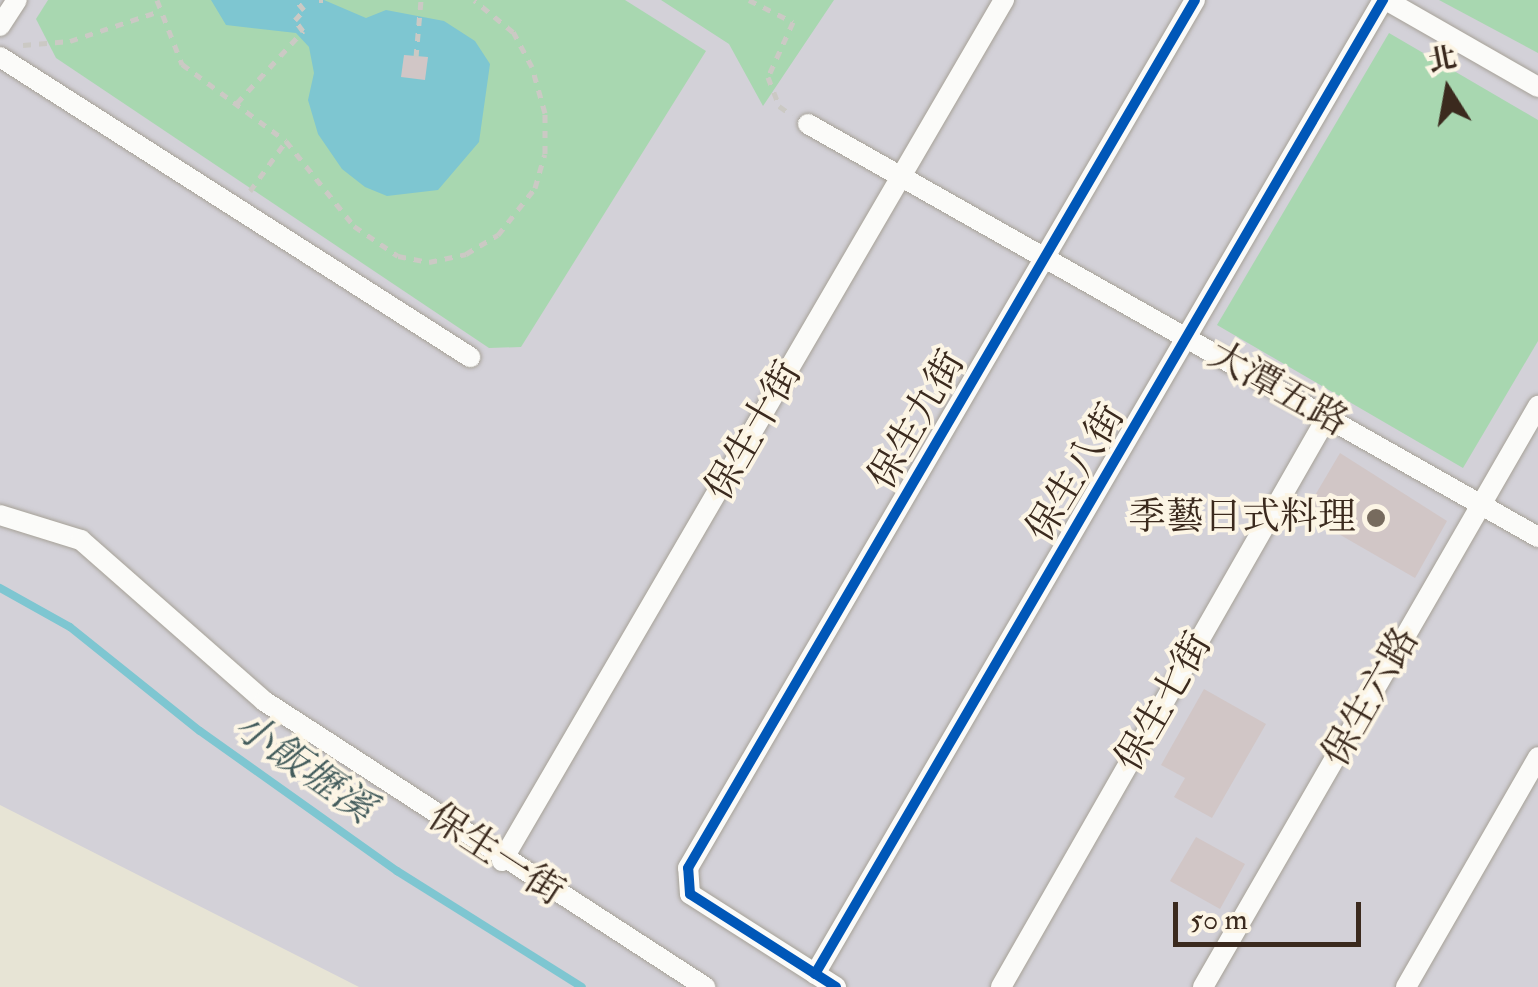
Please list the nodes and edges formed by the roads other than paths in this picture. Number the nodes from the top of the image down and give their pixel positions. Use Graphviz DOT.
graph roads {
  1 [pos="17,0"];
  2 [pos="1004,0"];
  3 [pos="1196,0"];
  4 [pos="1384,0"];
  5 [pos="0,26"];
  6 [pos="9,51"];
  7 [pos="1538,86"];
  8 [pos="808,124"];
  9 [pos="902,178"];
  10 [pos="1047,258"];
  11 [pos="1190,340"];
  12 [pos="470,357"];
  13 [pos="1538,406"];
  14 [pos="1328,416"];
  15 [pos="1481,505"];
  16 [pos="0,516"];
  17 [pos="1538,538"];
  18 [pos="1538,758"];
  19 [pos="502,861"];
  20 [pos="815,974"];
  21 [pos="705,987"];
  22 [pos="836,987"];
  23 [pos="1001,987"];
  24 [pos="1203,987"];
  25 [pos="1406,987"];
  1 -- 5 [label="street"];
  2 -- 9 [label="street, 保生十街"];
  3 -- 10 [label="street, 保生九街"];
  4 -- 7 [label="street"];
  4 -- 11 [label="street, 保生八街"];
  6 -- 12 [label="street"];
  8 -- 9 [label="street, 大潭五路"];
  9 -- 10 [label="street, 大潭五路"];
  9 -- 19 [label="street, 保生十街"];
  10 -- 11 [label="street, 大潭五路"];
  10 -- 20 [label="street, 保生九街"];
  11 -- 14 [label="street, 大潭五路"];
  11 -- 20 [label="street, 保生八街"];
  13 -- 15 [label="street, 保生六路"];
  14 -- 15 [label="street, 大潭五路"];
  14 -- 23 [label="street, 保生七街"];
  15 -- 17 [label="street, 大潭五路"];
  15 -- 24 [label="street, 保生六路"];
  16 -- 19 [label="street, 保生一街"];
  18 -- 25 [label="street"];
  19 -- 21 [label="street, 保生一街"];
  20 -- 22 [label="street"];
}
